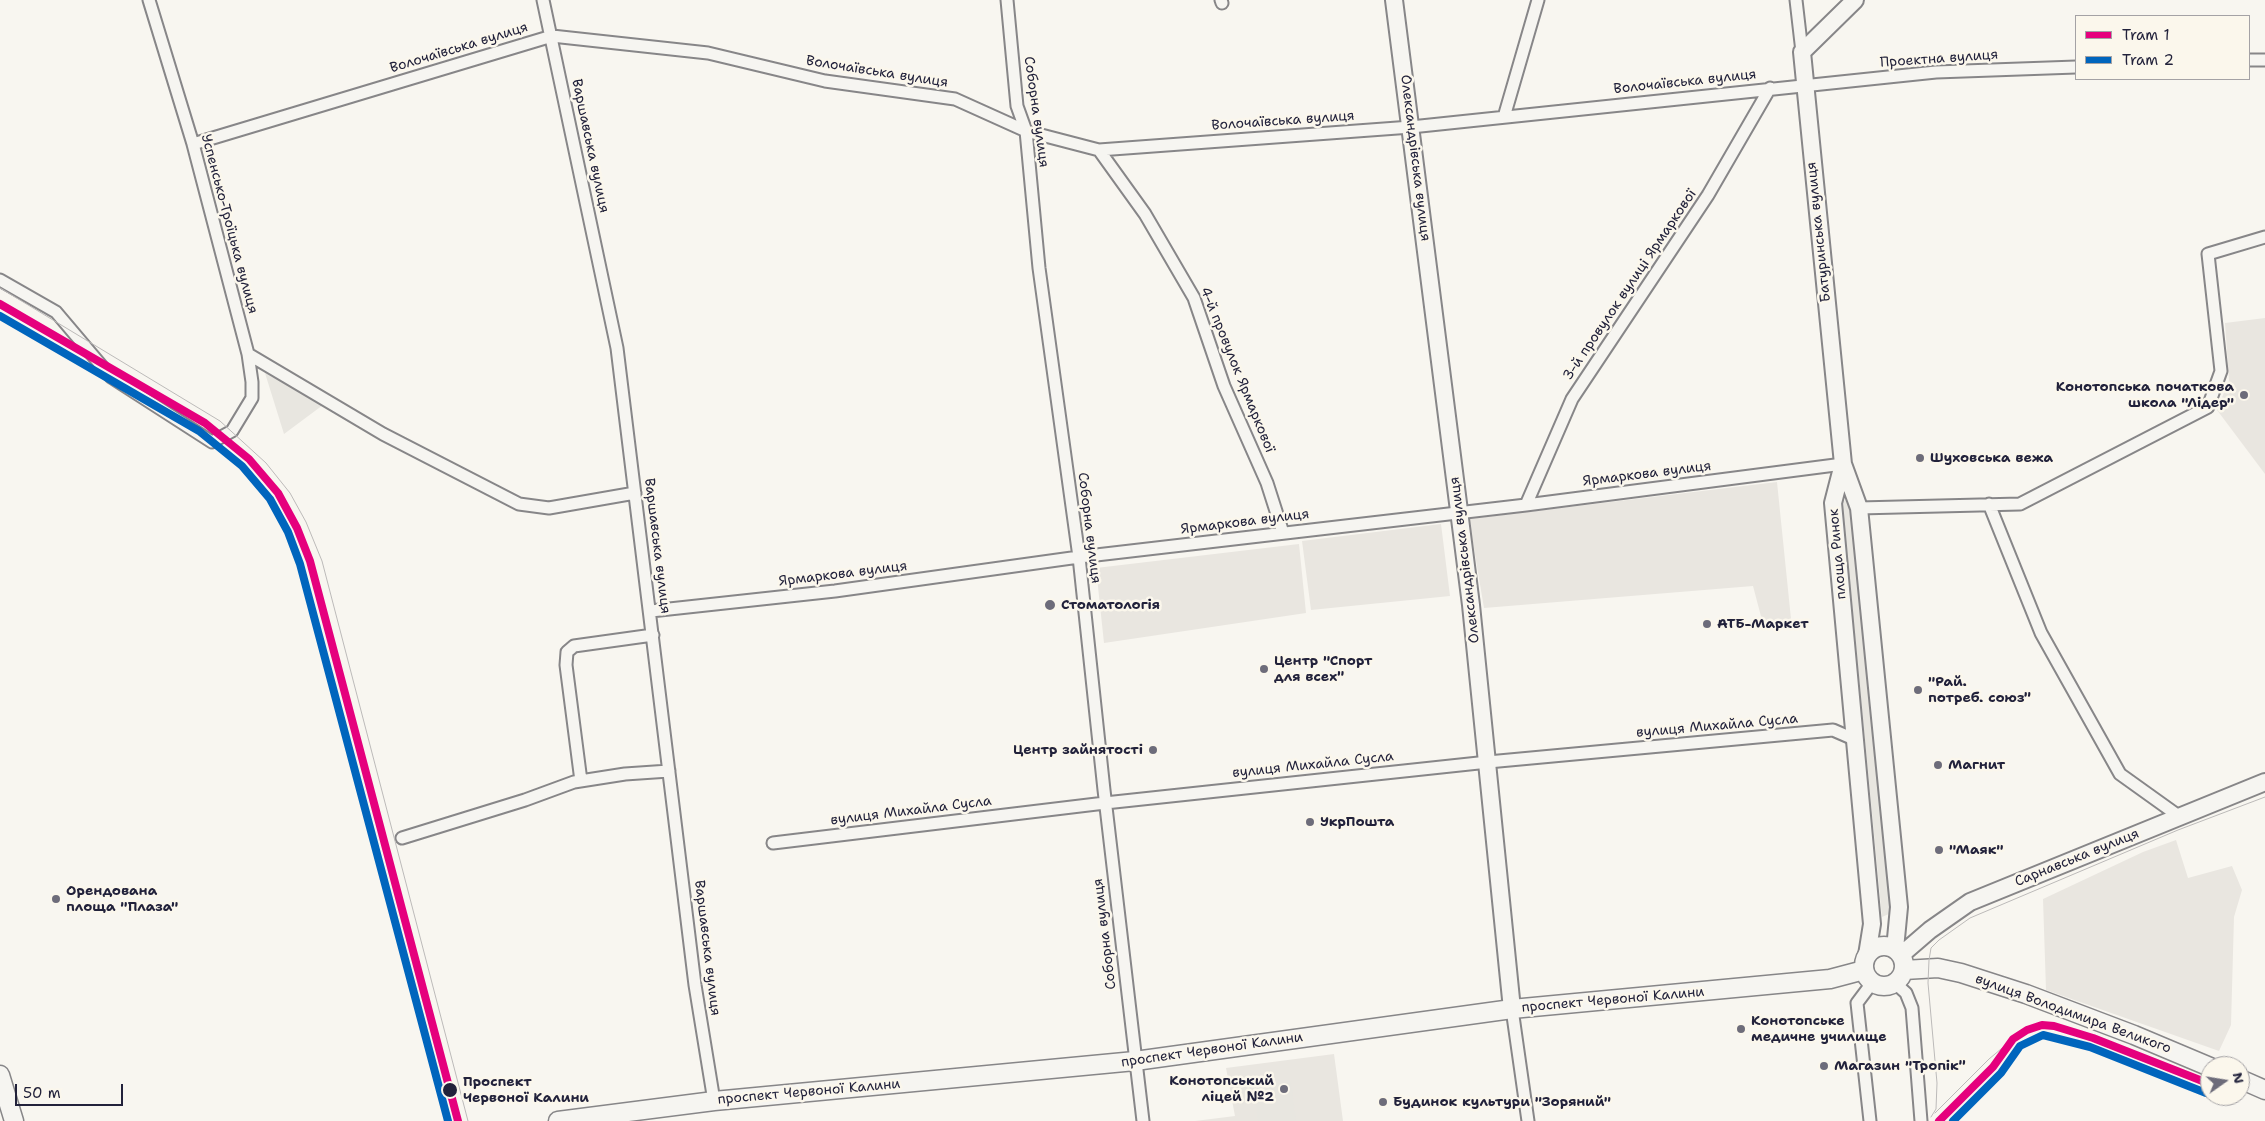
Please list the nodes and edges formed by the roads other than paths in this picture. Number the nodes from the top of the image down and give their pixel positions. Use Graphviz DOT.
graph roads {
  1 [pos="149,0"];
  2 [pos="543,0"];
  3 [pos="1007,0"];
  4 [pos="1394,0"];
  5 [pos="1538,0"];
  6 [pos="1796,0"];
  7 [pos="1855,0"];
  8 [pos="552,36"];
  9 [pos="1802,52"];
  10 [pos="2250,60"];
  11 [pos="2265,60"];
  12 [pos="2075,66"];
  13 [pos="1804,86"];
  14 [pos="1770,88"];
  15 [pos="1504,117"];
  16 [pos="1411,127"];
  17 [pos="1026,131"];
  18 [pos="193,144"];
  19 [pos="1099,150"];
  20 [pos="2265,237"];
  21 [pos="0,280"];
  22 [pos="248,354"];
  23 [pos="1843,464"];
  24 [pos="635,494"];
  25 [pos="1526,504"];
  26 [pos="1989,504"];
  27 [pos="1859,508"];
  28 [pos="1459,512"];
  29 [pos="1283,533"];
  30 [pos="1079,557"];
  31 [pos="651,611"];
  32 [pos="653,635"];
  33 [pos="1856,740"];
  34 [pos="1488,762"];
  35 [pos="669,772"];
  36 [pos="582,781"];
  37 [pos="2265,782"];
  38 [pos="1105,803"];
  39 [pos="2180,817"];
  40 [pos="402,838"];
  41 [pos="773,843"];
  42 [pos="1899,964"];
  43 [pos="1867,969"];
  44 [pos="1512,1009"];
  45 [pos="1135,1061"];
  46 [pos="2200,1063"];
  47 [pos="0,1076"];
  48 [pos="2250,1083"];
  49 [pos="2265,1090"];
  50 [pos="714,1101"];
  51 [pos="14,1121"];
  52 [pos="558,1121"];
  53 [pos="1143,1121"];
  54 [pos="1528,1121"];
  55 [pos="1870,1121"];
  56 [pos="1921,1121"];
  1 -- 18 [label="street, Успенсько-Троїцька вулиця"];
  2 -- 8 [label="street, Варшавська вулиця"];
  3 -- 17 [label="street, Соборна вулиця"];
  4 -- 16 [label="main road, Олександрівська вулиця"];
  5 -- 15 [label="street"];
  6 -- 9 [label="street, Батуринська вулиця"];
  7 -- 9 [label="main road"];
  8 -- 17 [label="street, Волочаївська вулиця"];
  8 -- 18 [label="street, Волочаївська вулиця"];
  8 -- 24 [label="street, Варшавська вулиця"];
  9 -- 13 [label="main road, Батуринська вулиця"];
  10 -- 11 [label="street"];
  12 -- 13 [label="street, Проектна вулиця"];
  13 -- 14 [label="street, Волочаївська вулиця"];
  13 -- 23 [label="main road, Батуринська вулиця"];
  14 -- 15 [label="street, Волочаївська вулиця"];
  14 -- 25 [label="street, 3-й провулок вулиці Ярмаркової"];
  15 -- 16 [label="street, Волочаївська вулиця"];
  16 -- 19 [label="street, Волочаївська вулиця"];
  16 -- 28 [label="main road, Олександрівська вулиця"];
  17 -- 19 [label="street, Волочаївська вулиця"];
  17 -- 30 [label="street, Соборна вулиця"];
  18 -- 22 [label="street, Успенсько-Троїцька вулиця"];
  19 -- 29 [label="street, 4-й провулок Ярмаркової"];
  20 -- 26 [label="street"];
  21 -- 22 [label="street, Успенсько-Троїцька вулиця"];
  22 -- 24 [label="street"];
  23 -- 25 [label="street, Ярмаркова вулиця"];
  23 -- 27 [label="main road, площа Ринок"];
  23 -- 33 [label="main road, площа Ринок"];
  24 -- 31 [label="street, Варшавська вулиця"];
  25 -- 28 [label="street, Ярмаркова вулиця"];
  26 -- 27 [label="street"];
  26 -- 39 [label="street"];
  27 -- 42 [label="main road, площа Ринок"];
  28 -- 29 [label="street, Ярмаркова вулиця"];
  28 -- 34 [label="main road, Олександрівська вулиця"];
  29 -- 30 [label="street, Ярмаркова вулиця"];
  30 -- 31 [label="street, Ярмаркова вулиця"];
  30 -- 38 [label="street, Соборна вулиця"];
  31 -- 32 [label="street, Варшавська вулиця"];
  32 -- 35 [label="street, Варшавська вулиця"];
  32 -- 36 [label="street"];
  33 -- 34 [label="street, вулиця Михайла Сусла"];
  33 -- 43 [label="main road, площа Ринок"];
  34 -- 38 [label="street, вулиця Михайла Сусла"];
  34 -- 44 [label="main road, Олександрівська вулиця"];
  35 -- 36 [label="street"];
  35 -- 50 [label="street, Варшавська вулиця"];
  36 -- 40 [label="street"];
  37 -- 39 [label="main road, Сарнавська вулиця"];
  38 -- 41 [label="street, вулиця Михайла Сусла"];
  38 -- 45 [label="street, Соборна вулиця"];
  39 -- 42 [label="main road, Сарнавська вулиця"];
  42 -- 43 [label="main road"];
  42 -- 43 [label="main road"];
  42 -- 46 [label="main road, вулиця Володимира Великого"];
  42 -- 56 [label="street"];
  43 -- 44 [label="main road, проспект Червоної Калини"];
  43 -- 55 [label="street"];
  44 -- 45 [label="main road, проспект Червоної Калини"];
  44 -- 54 [label="street, Олександрівська вулиця"];
  45 -- 50 [label="main road, проспект Червоної Калини"];
  45 -- 53 [label="street, Соборна вулиця"];
  47 -- 51 [label="main road"];
  48 -- 49 [label="main road"];
  50 -- 52 [label="main road, проспект Червоної Калини"];
}
